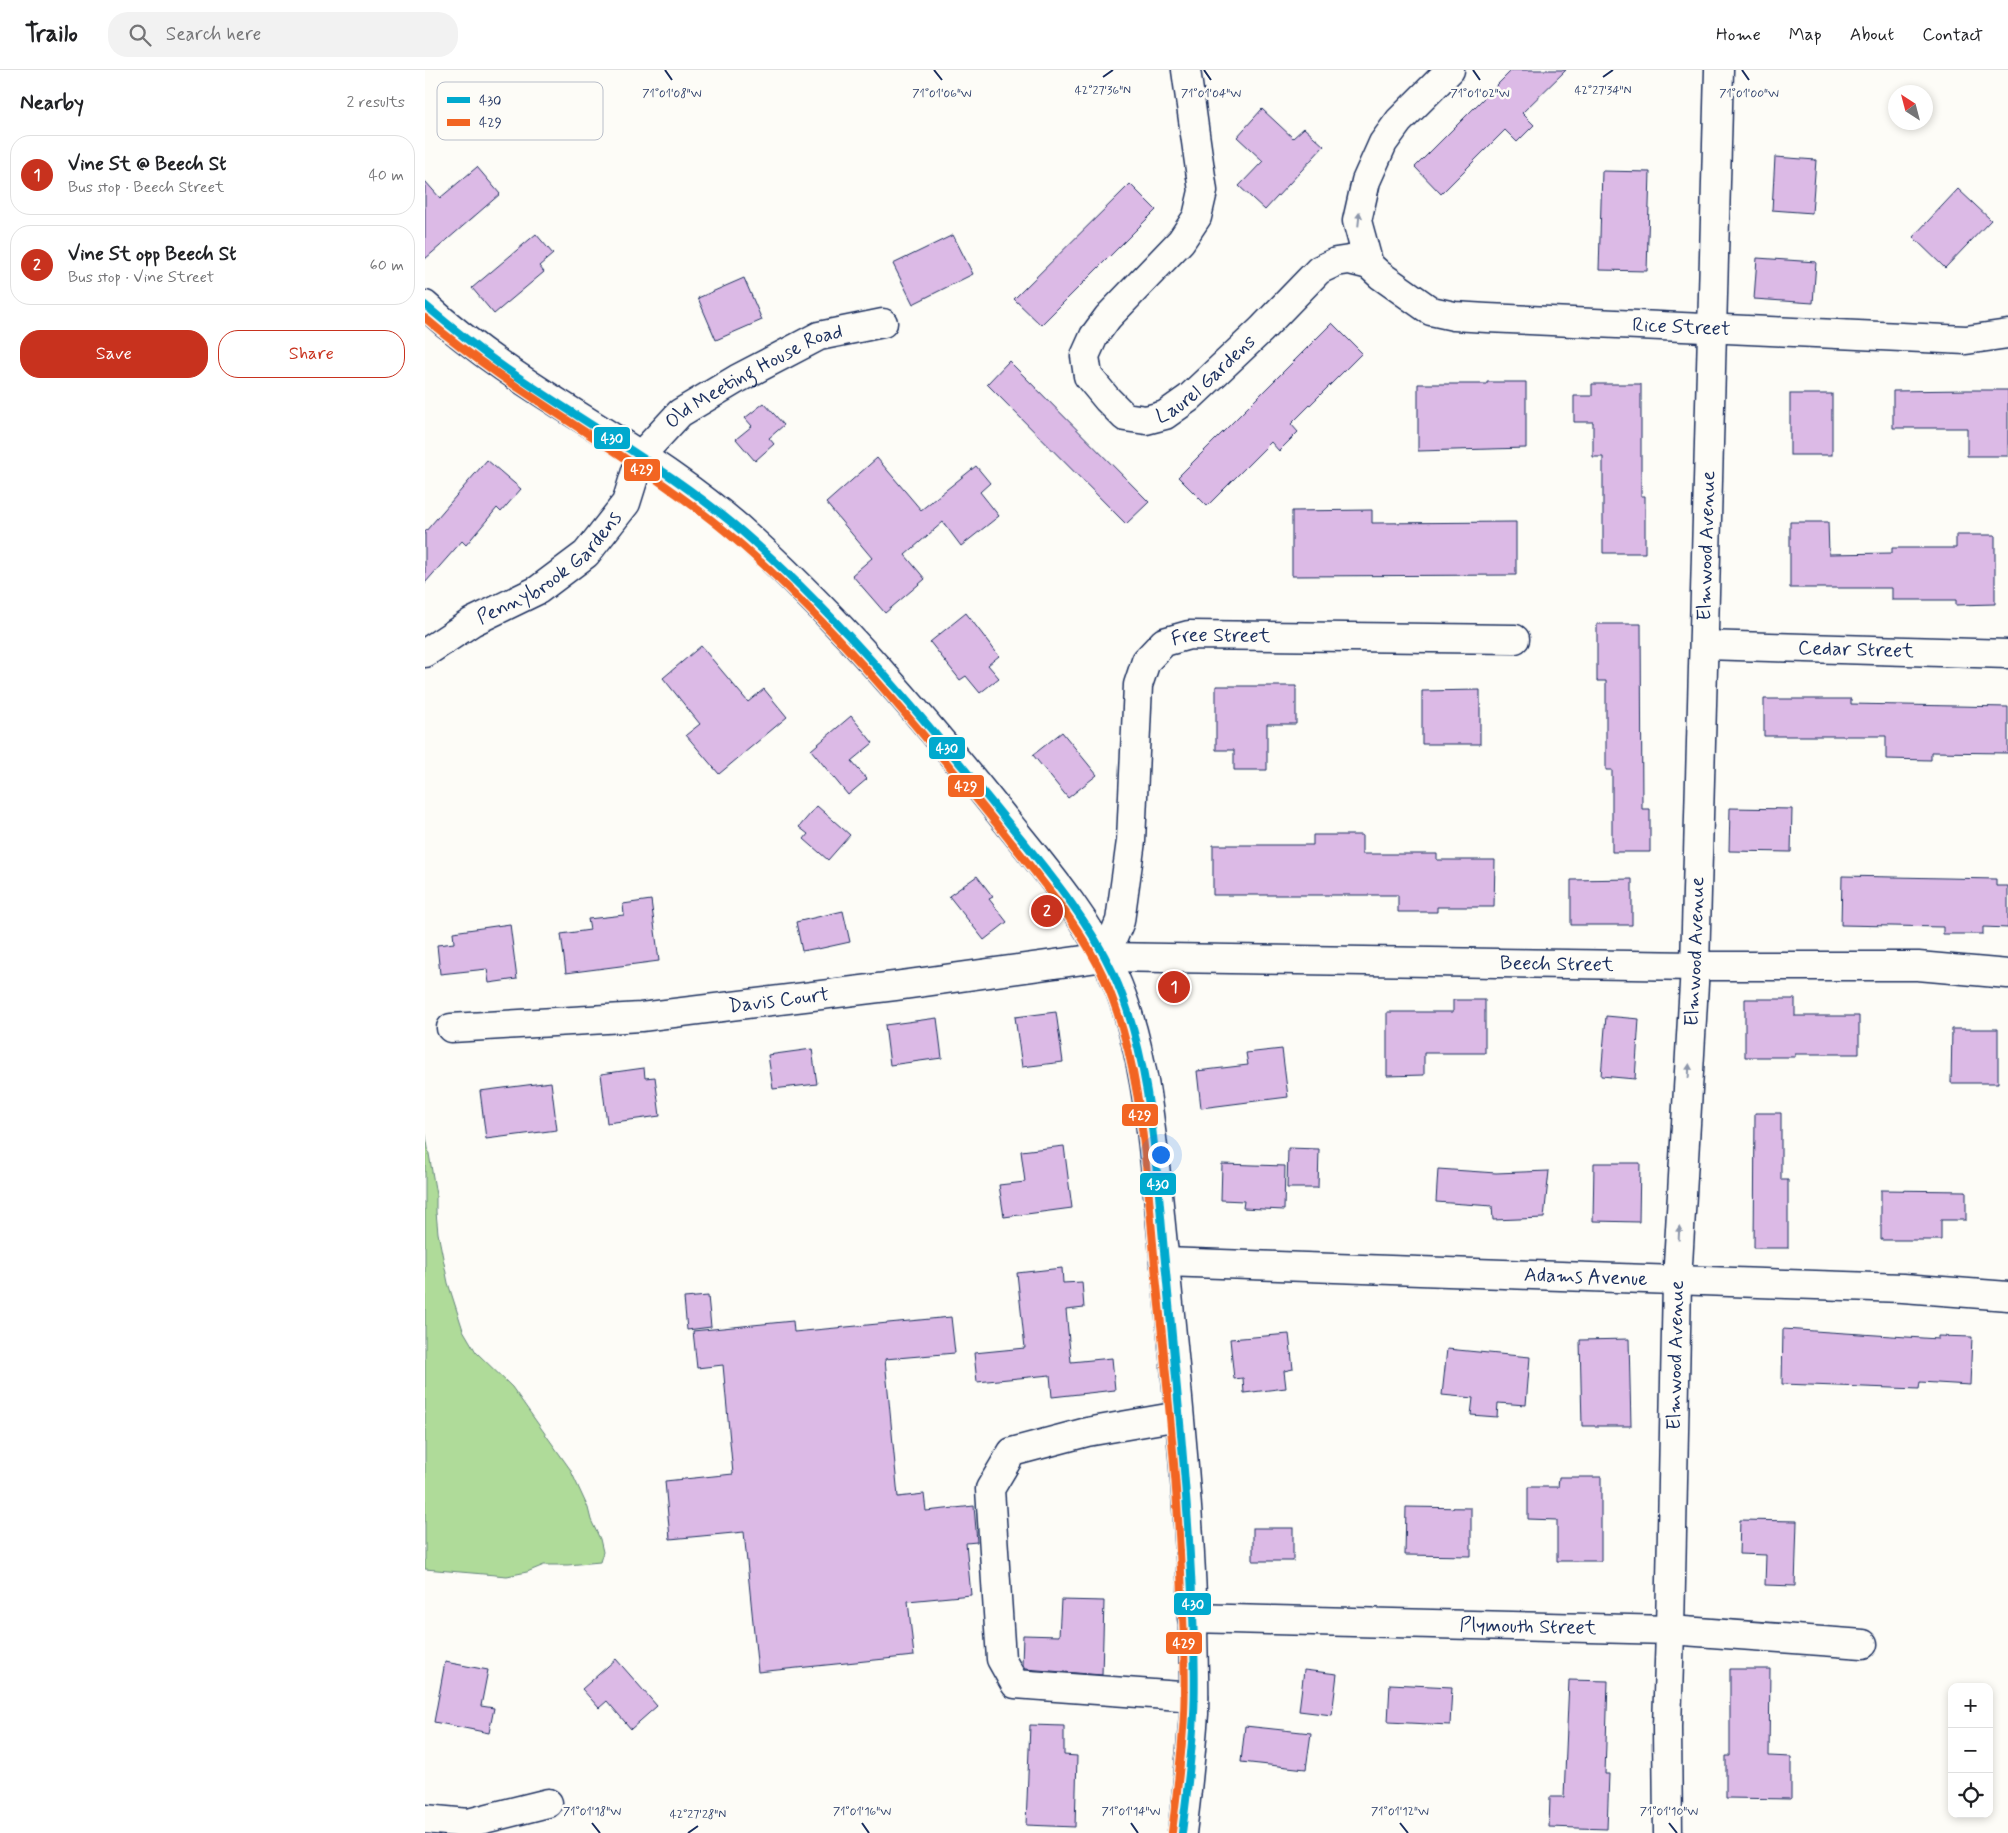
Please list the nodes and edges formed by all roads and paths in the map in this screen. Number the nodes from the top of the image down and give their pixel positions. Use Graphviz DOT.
graph roads {
  1 [pos="1186,70"];
  2 [pos="1451,70"];
  3 [pos="1719,70"];
  4 [pos="1369,265"];
  5 [pos="425,305"];
  6 [pos="883,323"];
  7 [pos="1712,328"];
  8 [pos="2008,334"];
  9 [pos="641,455"];
  10 [pos="1515,639"];
  11 [pos="1704,645"];
  12 [pos="425,653"];
  13 [pos="2008,654"];
  14 [pos="1105,957"];
  15 [pos="1695,966"];
  16 [pos="2008,974"];
  17 [pos="451,1028"];
  18 [pos="1165,1262"];
  19 [pos="1677,1282"];
  20 [pos="2008,1296"];
  21 [pos="1179,1416"];
  22 [pos="1193,1618"];
  23 [pos="1670,1630"];
  24 [pos="1863,1644"];
  25 [pos="1194,1697"];
  26 [pos="548,1803"];
  27 [pos="425,1819"];
  28 [pos="1182,1833"];
  29 [pos="1668,1833"];
  1 -- 4 [label="street, Laurel Gardens"];
  4 -- 2 [label="street, one-way"];
  3 -- 7 [label="street, Elmwood Avenue"];
  4 -- 7 [label="street, Rice Street"];
  5 -- 9 [label="street"];
  6 -- 9 [label="street, Old Meeting House Road"];
  7 -- 8 [label="street, Rice Street"];
  7 -- 11 [label="street, Elmwood Avenue"];
  9 -- 12 [label="street, Pennybrook Gardens"];
  9 -- 14 [label="street"];
  10 -- 14 [label="street, Free Street"];
  11 -- 13 [label="street, Cedar Street"];
  11 -- 15 [label="street, Elmwood Avenue"];
  14 -- 15 [label="street, Beech Street"];
  14 -- 17 [label="street, Davis Court"];
  14 -- 18 [label="street"];
  15 -- 16 [label="street, Beech Street"];
  19 -- 15 [label="street, Elmwood Avenue, one-way"];
  18 -- 19 [label="street, Adams Avenue"];
  18 -- 21 [label="street"];
  19 -- 20 [label="street, Adams Avenue"];
  19 -- 23 [label="street, Elmwood Avenue"];
  21 -- 22 [label="street"];
  21 -- 25 [label="street"];
  22 -- 23 [label="street, Plymouth Street"];
  22 -- 25 [label="street"];
  23 -- 24 [label="street, Plymouth Street"];
  23 -- 29 [label="street, Elmwood Avenue"];
  25 -- 28 [label="street"];
  26 -- 27 [label="street"];
}
